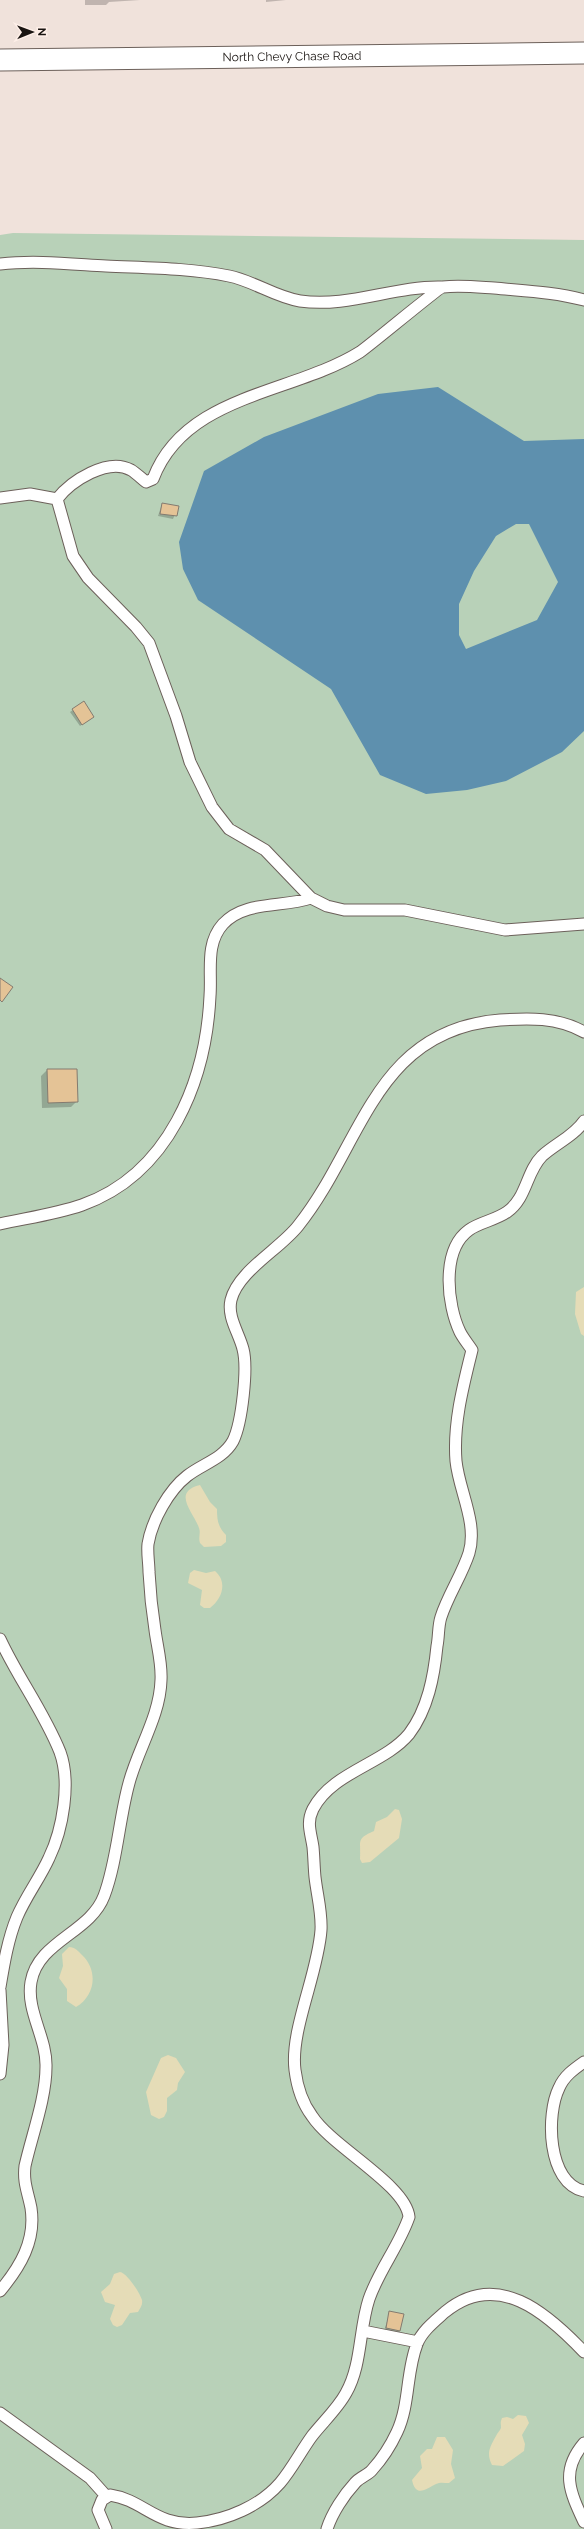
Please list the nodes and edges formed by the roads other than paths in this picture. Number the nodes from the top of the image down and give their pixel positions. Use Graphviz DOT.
graph roads {
  1 [pos="584,52"];
  2 [pos="0,60"];
  3 [pos="0,264"];
  4 [pos="441,287"];
  5 [pos="584,300"];
  6 [pos="0,498"];
  7 [pos="57,499"];
  8 [pos="311,898"];
  9 [pos="584,924"];
  10 [pos="584,1032"];
  11 [pos="584,1121"];
  12 [pos="0,1224"];
  13 [pos="0,1639"];
  14 [pos="0,1988"];
  15 [pos="584,2062"];
  16 [pos="0,2074"];
  17 [pos="584,2190"];
  18 [pos="0,2292"];
  19 [pos="363,2331"];
  20 [pos="418,2342"];
  21 [pos="584,2352"];
  22 [pos="0,2413"];
  23 [pos="584,2443"];
  24 [pos="107,2496"];
  25 [pos="584,2522"];
  26 [pos="106,2529"];
  27 [pos="327,2529"];
  1 -- 2 [label="street, North Chevy Chase Road"];
  3 -- 4 [label="lane"];
  4 -- 5 [label="lane"];
  4 -- 7 [label="lane"];
  6 -- 7 [label="lane"];
  7 -- 8 [label="lane"];
  8 -- 9 [label="lane"];
  8 -- 12 [label="lane"];
  10 -- 18 [label="lane"];
  11 -- 19 [label="lane"];
  13 -- 14 [label="lane"];
  14 -- 16 [label="lane"];
  15 -- 17 [label="lane"];
  19 -- 20 [label="lane"];
  19 -- 24 [label="lane"];
  20 -- 21 [label="lane"];
  20 -- 27 [label="lane"];
  22 -- 24 [label="lane"];
  23 -- 25 [label="lane"];
  24 -- 26 [label="lane"];
}
